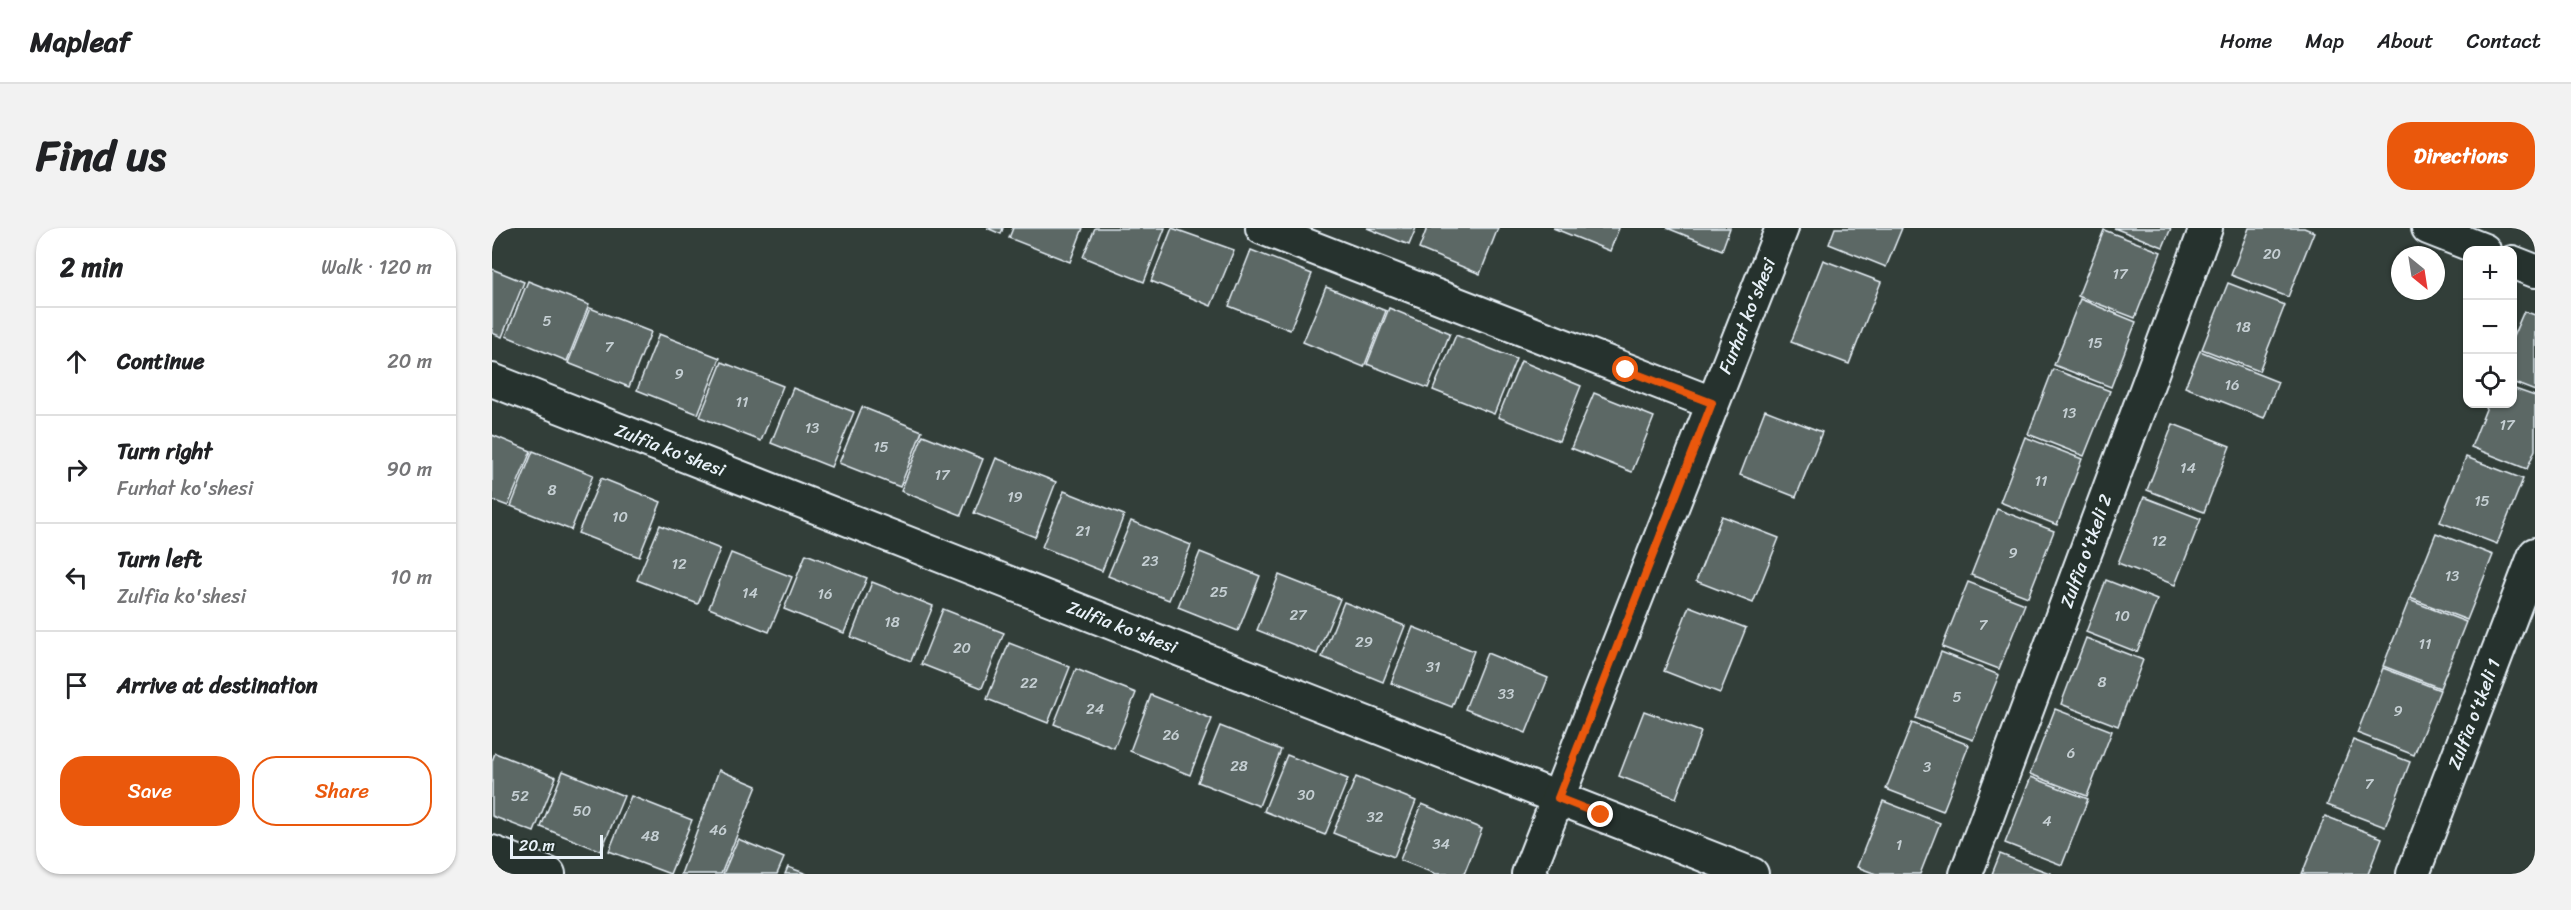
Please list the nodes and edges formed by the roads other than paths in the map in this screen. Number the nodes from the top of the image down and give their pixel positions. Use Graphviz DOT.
graph roads {
  1 [pos="1262,228"];
  2 [pos="1782,228"];
  3 [pos="2206,228"];
  4 [pos="2428,228"];
  5 [pos="2474,246"];
  6 [pos="2517,264"];
  7 [pos="2535,271"];
  8 [pos="492,380"];
  9 [pos="1712,403"];
  10 [pos="2535,554"];
  11 [pos="1558,798"];
  12 [pos="492,852"];
  13 [pos="549,874"];
  14 [pos="1528,874"];
  15 [pos="1752,874"];
  16 [pos="1966,874"];
  17 [pos="2413,874"];
  1 -- 9 [label="street"];
  2 -- 9 [label="street, Furhat ko'shesi"];
  3 -- 16 [label="street, Zulfia o'tkeli 2"];
  4 -- 5 [label="street"];
  6 -- 7 [label="street"];
  8 -- 11 [label="street, Zulfia ko'shesi"];
  9 -- 11 [label="street, Furhat ko'shesi"];
  10 -- 17 [label="street, Zulfia o'tkeli 1"];
  11 -- 14 [label="street, Furhat ko'shesi"];
  11 -- 15 [label="street, Zulfia ko'shesi"];
  12 -- 13 [label="street"];
}
